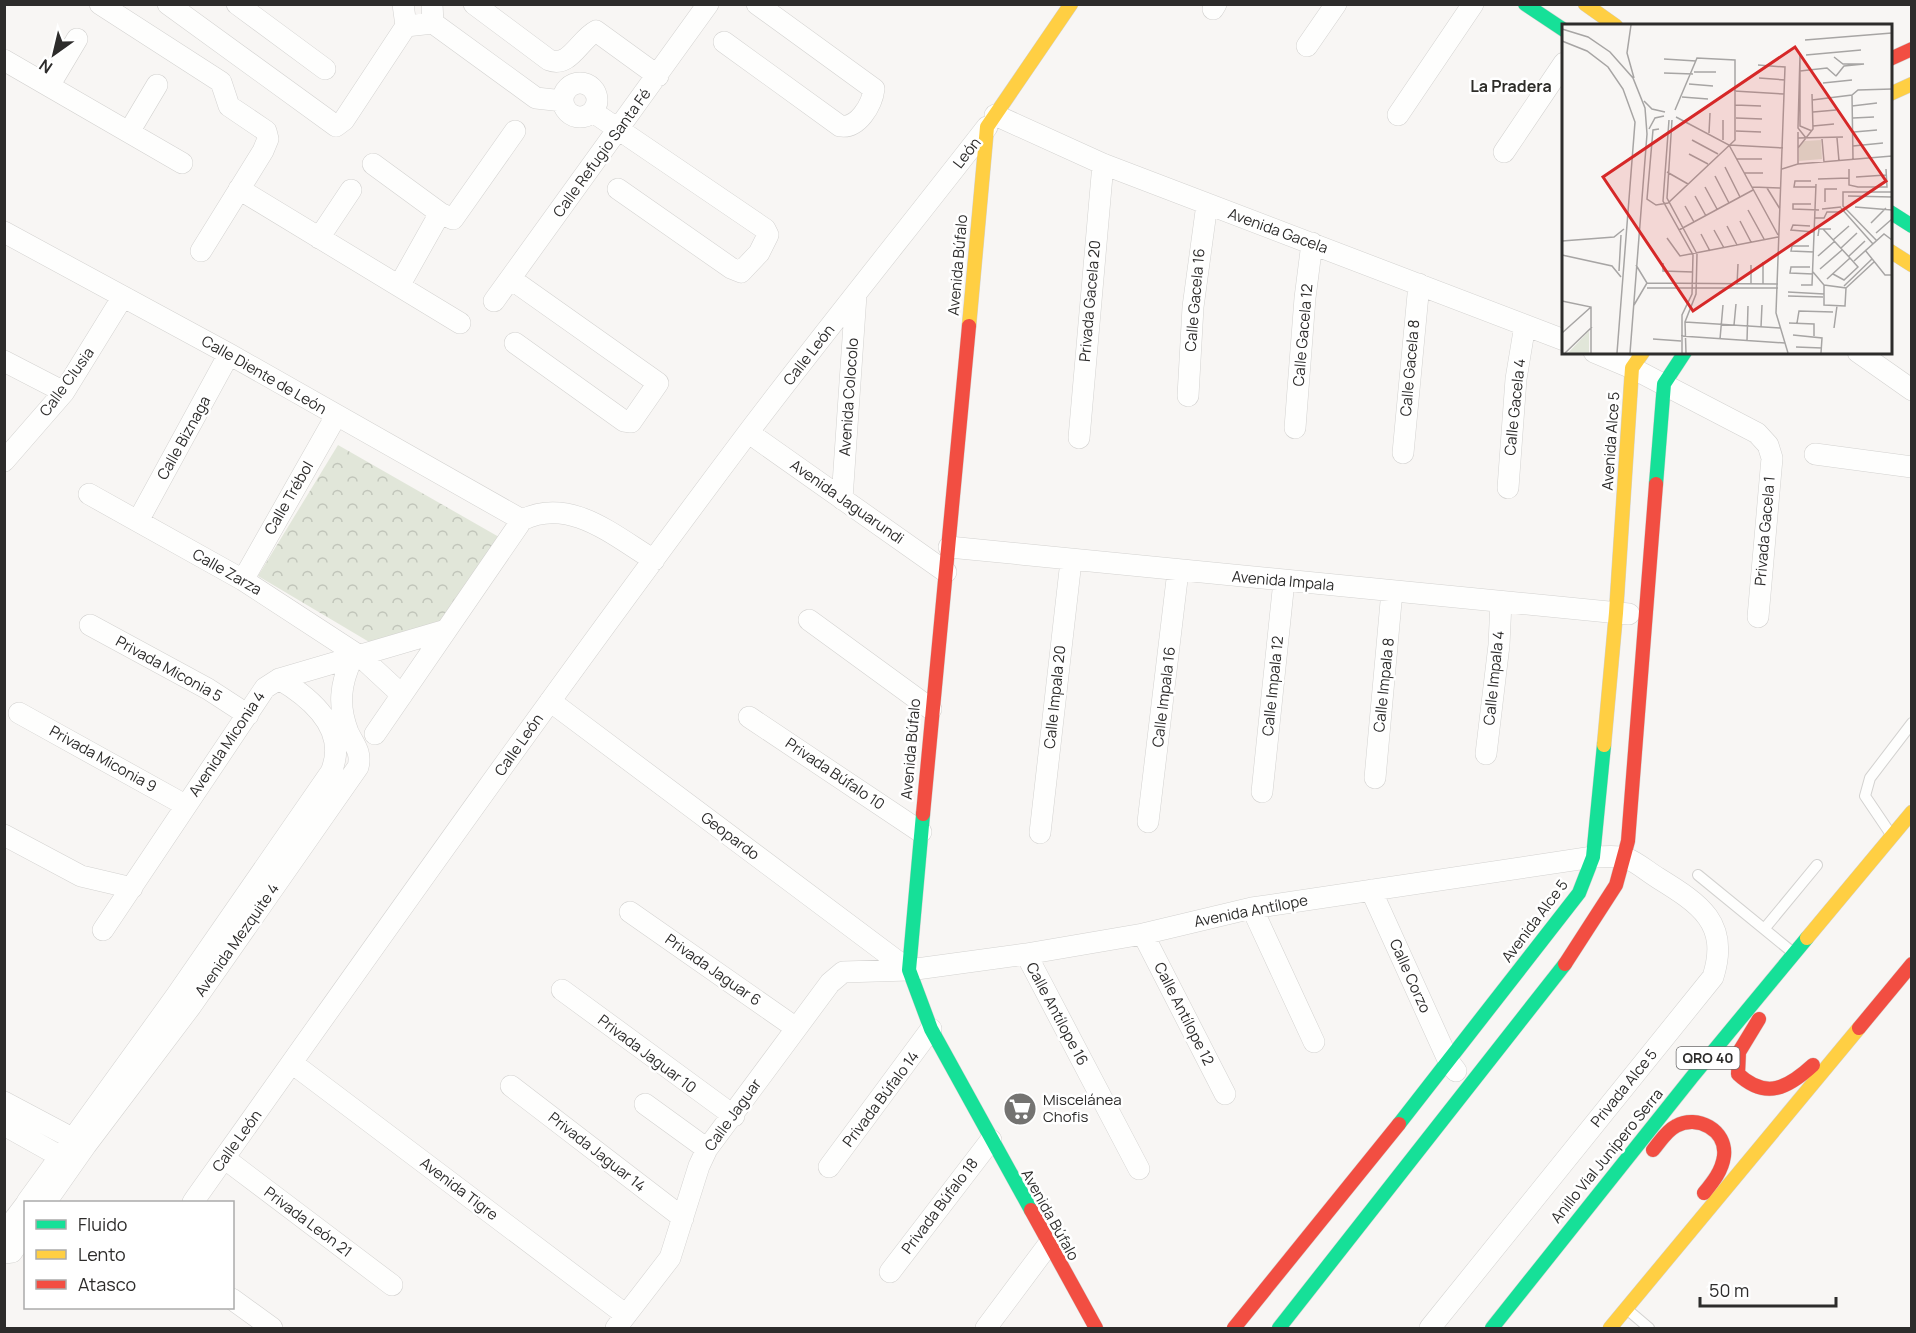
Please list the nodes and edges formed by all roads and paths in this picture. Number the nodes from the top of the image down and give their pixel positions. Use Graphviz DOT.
graph roads {
  1 [pos="100,4"];
  2 [pos="168,4"];
  3 [pos="237,4"];
  4 [pos="403,4"];
  5 [pos="474,4"];
  6 [pos="708,4"];
  7 [pos="757,4"];
  8 [pos="1071,4"];
  9 [pos="1336,4"];
  10 [pos="1473,4"];
  11 [pos="1525,4"];
  12 [pos="1585,4"];
  13 [pos="433,14"];
  14 [pos="1613,24"];
  15 [pos="406,26"];
  16 [pos="1562,29"];
  17 [pos="77,39"];
  18 [pos="724,42"];
  19 [pos="1307,46"];
  20 [pos="1911,49"];
  21 [pos="1892,58"];
  22 [pos="4,60"];
  23 [pos="1562,64"];
  24 [pos="325,69"];
  25 [pos="658,76"];
  26 [pos="1911,84"];
  27 [pos="157,85"];
  28 [pos="49,86"];
  29 [pos="1892,93"];
  30 [pos="1398,115"];
  31 [pos="991,121"];
  32 [pos="618,129"];
  33 [pos="129,132"];
  34 [pos="514,132"];
  35 [pos="1503,152"];
  36 [pos="182,163"];
  37 [pos="373,164"];
  38 [pos="1103,164"];
  39 [pos="239,189"];
  40 [pos="618,189"];
  41 [pos="351,190"];
  42 [pos="1207,204"];
  43 [pos="440,213"];
  44 [pos="1892,213"];
  45 [pos="1911,226"];
  46 [pos="4,232"];
  47 [pos="319,238"];
  48 [pos="1312,243"];
  49 [pos="201,251"];
  50 [pos="1892,252"];
  51 [pos="1911,265"];
  52 [pos="511,279"];
  53 [pos="1419,284"];
  54 [pos="399,286"];
  55 [pos="856,295"];
  56 [pos="123,298"];
  57 [pos="494,301"];
  58 [pos="460,323"];
  59 [pos="1526,325"];
  60 [pos="1562,340"];
  61 [pos="515,343"];
  62 [pos="229,354"];
  63 [pos="1605,354"];
  64 [pos="1684,354"];
  65 [pos="1861,354"];
  66 [pos="1638,360"];
  67 [pos="4,361"];
  68 [pos="1664,384"];
  69 [pos="1911,390"];
  70 [pos="64,392"];
  71 [pos="1188,396"];
  72 [pos="336,416"];
  73 [pos="1295,428"];
  74 [pos="748,433"];
  75 [pos="1079,438"];
  76 [pos="1403,453"];
  77 [pos="1815,454"];
  78 [pos="4,461"];
  79 [pos="1910,464"];
  80 [pos="1508,488"];
  81 [pos="89,494"];
  82 [pos="842,499"];
  83 [pos="522,520"];
  84 [pos="138,521"];
  85 [pos="949,547"];
  86 [pos="654,560"];
  87 [pos="1071,561"];
  88 [pos="1178,571"];
  89 [pos="946,572"];
  90 [pos="243,580"];
  91 [pos="1284,581"];
  92 [pos="1392,591"];
  93 [pos="1501,602"];
  94 [pos="1617,613"];
  95 [pos="1646,617"];
  96 [pos="1758,617"];
  97 [pos="809,620"];
  98 [pos="90,625"];
  99 [pos="446,630"];
  100 [pos="356,658"];
  101 [pos="279,678"];
  102 [pos="402,695"];
  103 [pos="550,701"];
  104 [pos="931,709"];
  105 [pos="19,713"];
  106 [pos="248,715"];
  107 [pos="749,717"];
  108 [pos="1911,723"];
  109 [pos="375,734"];
  110 [pos="342,735"];
  111 [pos="1486,754"];
  112 [pos="1375,778"];
  113 [pos="1262,792"];
  114 [pos="186,805"];
  115 [pos="1911,812"];
  116 [pos="1148,822"];
  117 [pos="921,832"];
  118 [pos="1040,833"];
  119 [pos="4,835"];
  120 [pos="1892,836"];
  121 [pos="1593,856"];
  122 [pos="1625,858"];
  123 [pos="1817,866"];
  124 [pos="1698,875"];
  125 [pos="1860,875"];
  126 [pos="132,888"];
  127 [pos="1371,890"];
  128 [pos="1252,908"];
  129 [pos="630,912"];
  130 [pos="1765,928"];
  131 [pos="103,930"];
  132 [pos="1143,934"];
  133 [pos="1794,953"];
  134 [pos="1026,954"];
  135 [pos="1910,967"];
  136 [pos="909,970"];
  137 [pos="562,990"];
  138 [pos="796,1028"];
  139 [pos="931,1029"];
  140 [pos="1314,1042"];
  141 [pos="1449,1062"];
  142 [pos="292,1063"];
  143 [pos="511,1086"];
  144 [pos="1469,1086"];
  145 [pos="1226,1094"];
  146 [pos="4,1102"];
  147 [pos="645,1104"];
  148 [pos="734,1116"];
  149 [pos="4,1125"];
  150 [pos="991,1140"];
  151 [pos="80,1141"];
  152 [pos="707,1149"];
  153 [pos="224,1158"];
  154 [pos="67,1160"];
  155 [pos="829,1167"];
  156 [pos="1139,1169"];
  157 [pos="28,1201"];
  158 [pos="47,1201"];
  159 [pos="194,1201"];
  160 [pos="24,1206"];
  161 [pos="683,1218"];
  162 [pos="4,1233"];
  163 [pos="24,1235"];
  164 [pos="1558,1243"];
  165 [pos="1048,1245"];
  166 [pos="4,1254"];
  167 [pos="890,1272"];
  168 [pos="392,1285"];
  169 [pos="234,1300"];
  170 [pos="1626,1309"];
  171 [pos="621,1322"];
  172 [pos="272,1329"];
  173 [pos="986,1329"];
  174 [pos="1096,1329"];
  175 [pos="1234,1329"];
  176 [pos="1279,1329"];
  177 [pos="1430,1329"];
  178 [pos="1492,1329"];
  179 [pos="1610,1329"];
  180 [pos="1649,1329"];
  1 -- 39 [label="street"];
  2 -- 15 [label="street"];
  3 -- 24 [label="street"];
  4 -- 15 [label="street"];
  5 -- 25 [label="street"];
  6 -- 25 [label="street, Calle Refugio Santa Fé"];
  7 -- 18 [label="street"];
  8 -- 31 [label="main road, León"];
  9 -- 19 [label="street"];
  10 -- 30 [label="street"];
  11 -- 16 [label="main road"];
  12 -- 14 [label="main road"];
  13 -- 15 [label="street"];
  13 -- 32 [label="street"];
  17 -- 28 [label="street"];
  20 -- 21 [label="main road"];
  22 -- 28 [label="street"];
  23 -- 35 [label="street"];
  25 -- 32 [label="street, Calle Refugio Santa Fé"];
  26 -- 29 [label="main road"];
  27 -- 33 [label="street"];
  28 -- 33 [label="street"];
  31 -- 38 [label="street, Avenida Gacela"];
  31 -- 55 [label="street, León"];
  31 -- 85 [label="main road, Avenida Búfalo"];
  32 -- 40 [label="street"];
  32 -- 52 [label="street, Calle Refugio Santa Fé"];
  33 -- 36 [label="street"];
  34 -- 43 [label="street"];
  37 -- 43 [label="street"];
  38 -- 42 [label="street, Avenida Gacela"];
  38 -- 75 [label="street, Privada Gacela 20"];
  39 -- 47 [label="street"];
  39 -- 49 [label="street"];
  41 -- 47 [label="street"];
  42 -- 48 [label="street, Avenida Gacela"];
  42 -- 71 [label="street, Calle Gacela 16"];
  43 -- 54 [label="street"];
  44 -- 45 [label="main road"];
  46 -- 56 [label="street, Calle Diente de León"];
  47 -- 54 [label="street"];
  48 -- 53 [label="street, Avenida Gacela"];
  48 -- 73 [label="street, Calle Gacela 12"];
  50 -- 51 [label="main road"];
  52 -- 57 [label="street, Calle Refugio Santa Fé"];
  52 -- 61 [label="street"];
  53 -- 59 [label="street, Avenida Gacela"];
  53 -- 76 [label="street, Calle Gacela 8"];
  54 -- 58 [label="street"];
  55 -- 74 [label="street, Calle León"];
  55 -- 82 [label="street, Avenida Colocolo"];
  56 -- 62 [label="street, Calle Diente de León"];
  56 -- 70 [label="street, Calle Clusia"];
  59 -- 60 [label="street, Avenida Gacela"];
  59 -- 80 [label="street, Calle Gacela 4"];
  62 -- 72 [label="street, Calle Diente de León"];
  62 -- 84 [label="street, Calle Biznaga"];
  63 -- 66 [label="street"];
  64 -- 68 [label="main road"];
  65 -- 69 [label="street"];
  66 -- 68 [label="street"];
  66 -- 94 [label="main road, Avenida Alce 5"];
  67 -- 70 [label="street"];
  68 -- 95 [label="main road"];
  68 -- 96 [label="street, Privada Gacela 1"];
  70 -- 78 [label="street, Calle Clusia"];
  72 -- 83 [label="street, Calle Diente de León"];
  72 -- 90 [label="street, Calle Trébol"];
  74 -- 82 [label="street, Avenida Jaguarundi"];
  74 -- 86 [label="street, Calle León"];
  77 -- 79 [label="street"];
  81 -- 84 [label="street, Calle Zarza"];
  82 -- 89 [label="street, Avenida Jaguarundi"];
  83 -- 86 [label="street"];
  83 -- 99 [label="street"];
  84 -- 90 [label="street, Calle Zarza"];
  85 -- 87 [label="street, Avenida Impala"];
  85 -- 89 [label="main road, Avenida Búfalo"];
  86 -- 103 [label="street, Calle León"];
  87 -- 88 [label="street, Avenida Impala"];
  87 -- 118 [label="street, Calle Impala 20"];
  88 -- 91 [label="street, Avenida Impala"];
  88 -- 116 [label="street, Calle Impala 16"];
  89 -- 104 [label="main road, Avenida Búfalo"];
  90 -- 100 [label="street, Calle Zarza"];
  91 -- 92 [label="street, Avenida Impala"];
  91 -- 113 [label="street, Calle Impala 12"];
  92 -- 93 [label="street, Avenida Impala"];
  92 -- 112 [label="street, Calle Impala 8"];
  93 -- 94 [label="street, Avenida Impala"];
  93 -- 111 [label="street, Calle Impala 4"];
  94 -- 95 [label="street, Avenida Impala"];
  94 -- 121 [label="main road, Avenida Alce 5"];
  95 -- 122 [label="main road"];
  97 -- 104 [label="street"];
  98 -- 106 [label="street, Privada Miconia 5"];
  99 -- 100 [label="street, Avenida Miconia 4"];
  99 -- 102 [label="street"];
  100 -- 101 [label="street, Avenida Miconia 4"];
  100 -- 102 [label="street, Calle Zarza"];
  100 -- 110 [label="street, Avenida Mezquite 4"];
  101 -- 106 [label="street, Avenida Miconia 4"];
  101 -- 110 [label="street"];
  102 -- 109 [label="street"];
  103 -- 136 [label="street, Geopardo"];
  103 -- 142 [label="street, Calle León"];
  104 -- 117 [label="main road, Avenida Búfalo"];
  105 -- 114 [label="street, Privada Miconia 9"];
  106 -- 114 [label="street, Avenida Miconia 4"];
  107 -- 117 [label="street, Privada Búfalo 10"];
  108 -- 120 [label="lane"];
  110 -- 151 [label="street, Avenida Mezquite 4"];
  114 -- 126 [label="street, Avenida Miconia 4"];
  115 -- 120 [label="main road, Anillo Vial Junípero Serra / QRO 40"];
  117 -- 136 [label="main road, Avenida Búfalo"];
  119 -- 126 [label="street"];
  120 -- 125 [label="main road, Anillo Vial Junípero Serra / QRO 40"];
  121 -- 122 [label="street, Avenida Antílope"];
  121 -- 127 [label="street, Avenida Antílope"];
  121 -- 141 [label="main road, Avenida Alce 5"];
  122 -- 144 [label="main road"];
  122 -- 177 [label="street, Privada Alce 5"];
  123 -- 130 [label="lane"];
  124 -- 130 [label="lane"];
  125 -- 133 [label="main road, Anillo Vial Junípero Serra / QRO 40"];
  125 -- 135 [label="main road"];
  126 -- 131 [label="street, Avenida Miconia 4"];
  127 -- 128 [label="street, Avenida Antílope"];
  127 -- 141 [label="street, Calle Corzo"];
  128 -- 132 [label="street, Avenida Antílope"];
  128 -- 140 [label="street"];
  129 -- 138 [label="street, Privada Jaguar 6"];
  130 -- 133 [label="lane"];
  132 -- 134 [label="street, Avenida Antílope"];
  132 -- 145 [label="street, Calle Antílope 12"];
  133 -- 164 [label="main road, Anillo Vial Junípero Serra / QRO 40"];
  134 -- 136 [label="street, Avenida Antílope"];
  134 -- 156 [label="street, Calle Antílope 16"];
  135 -- 170 [label="main road"];
  136 -- 138 [label="street, Calle Jaguar"];
  136 -- 139 [label="main road, Avenida Búfalo"];
  137 -- 148 [label="street, Privada Jaguar 10"];
  138 -- 148 [label="street, Calle Jaguar"];
  139 -- 150 [label="main road, Avenida Búfalo"];
  139 -- 155 [label="street, Privada Búfalo 14"];
  141 -- 144 [label="street, Calle Corzo"];
  141 -- 175 [label="main road, Avenida Alce 5"];
  142 -- 153 [label="street, Calle León"];
  142 -- 171 [label="street, Avenida Tigre"];
  143 -- 161 [label="street, Privada Jaguar 14"];
  144 -- 176 [label="main road"];
  146 -- 151 [label="street"];
  147 -- 152 [label="street"];
  148 -- 152 [label="street, Calle Jaguar"];
  149 -- 154 [label="street"];
  150 -- 165 [label="main road, Avenida Búfalo"];
  150 -- 167 [label="street, Privada Búfalo 18"];
  151 -- 154 [label="street, Avenida Mezquite 4"];
  152 -- 161 [label="street, Calle Jaguar"];
  153 -- 159 [label="street, Calle León"];
  153 -- 168 [label="street, Privada León 21"];
  154 -- 157 [label="street, Avenida Mezquite 4"];
  154 -- 158 [label="street, Avenida Mezquite 4"];
  160 -- 162 [label="street, Avenida Mezquite 4"];
  161 -- 171 [label="street, Calle Jaguar"];
  163 -- 166 [label="street"];
  164 -- 170 [label="main road"];
  164 -- 178 [label="main road, Anillo Vial Junípero Serra / QRO 40"];
  165 -- 173 [label="street"];
  165 -- 174 [label="main road, Avenida Búfalo"];
  169 -- 172 [label="street"];
  170 -- 179 [label="main road"];
  170 -- 180 [label="lane"];
}
